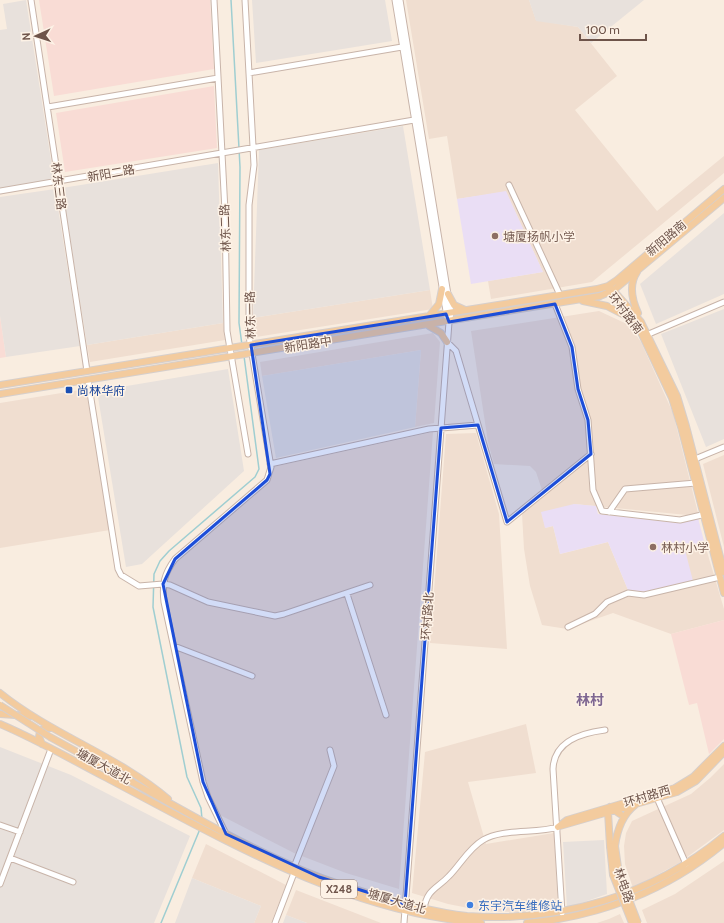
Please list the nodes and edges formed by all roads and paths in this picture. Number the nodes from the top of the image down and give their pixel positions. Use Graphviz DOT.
graph roads {
  1 [pos="31,0"];
  2 [pos="214,0"];
  3 [pos="245,0"];
  4 [pos="395,0"];
  5 [pos="400,0"];
  6 [pos="402,47"];
  7 [pos="249,73"];
  8 [pos="218,78"];
  9 [pos="48,107"];
  10 [pos="414,120"];
  11 [pos="253,147"];
  12 [pos="222,153"];
  13 [pos="59,182"];
  14 [pos="508,185"];
  15 [pos="724,189"];
  16 [pos="0,191"];
  17 [pos="724,198"];
  18 [pos="638,270"];
  19 [pos="608,286"];
  20 [pos="442,289"];
  21 [pos="612,291"];
  22 [pos="448,294"];
  23 [pos="560,295"];
  24 [pos="574,301"];
  25 [pos="724,302"];
  26 [pos="555,304"];
  27 [pos="467,310"];
  28 [pos="449,313"];
  29 [pos="429,316"];
  30 [pos="449,322"];
  31 [pos="639,323"];
  32 [pos="425,326"];
  33 [pos="646,335"];
  34 [pos="447,342"];
  35 [pos="248,345"];
  36 [pos="233,348"];
  37 [pos="249,354"];
  38 [pos="234,356"];
  39 [pos="87,371"];
  40 [pos="88,380"];
  41 [pos="0,385"];
  42 [pos="0,394"];
  43 [pos="478,424"];
  44 [pos="441,428"];
  45 [pos="724,448"];
  46 [pos="248,454"];
  47 [pos="591,454"];
  48 [pos="695,459"];
  49 [pos="270,464"];
  50 [pos="696,483"];
  51 [pos="609,512"];
  52 [pos="706,514"];
  53 [pos="722,574"];
  54 [pos="163,584"];
  55 [pos="370,585"];
  56 [pos="724,593"];
  57 [pos="347,594"];
  58 [pos="568,627"];
  59 [pos="174,646"];
  60 [pos="252,676"];
  61 [pos="0,693"];
  62 [pos="0,705"];
  63 [pos="19,707"];
  64 [pos="0,714"];
  65 [pos="386,715"];
  66 [pos="34,717"];
  67 [pos="0,724"];
  68 [pos="52,728"];
  69 [pos="604,730"];
  70 [pos="42,744"];
  71 [pos="724,746"];
  72 [pos="51,749"];
  73 [pos="330,750"];
  74 [pos="724,752"];
  75 [pos="657,798"];
  76 [pos="636,804"];
  77 [pos="175,805"];
  78 [pos="613,812"];
  79 [pos="622,822"];
  80 [pos="0,825"];
  81 [pos="558,826"];
  82 [pos="20,832"];
  83 [pos="226,834"];
  84 [pos="724,836"];
  85 [pos="724,843"];
  86 [pos="613,846"];
  87 [pos="10,858"];
  88 [pos="686,864"];
  89 [pos="294,870"];
  90 [pos="73,882"];
  91 [pos="0,884"];
  92 [pos="405,907"];
  93 [pos="424,909"];
  94 [pos="563,918"];
  95 [pos="275,923"];
  96 [pos="404,923"];
  97 [pos="481,923"];
  98 [pos="526,923"];
  99 [pos="632,923"];
  100 [pos="638,923"];
  1 -- 9 [label="street, 林东三路"];
  2 -- 8 [label="street, 林东二路"];
  3 -- 7 [label="street, 林东一路"];
  4 -- 6 [label="street"];
  5 -- 22 [label="street"];
  6 -- 7 [label="street"];
  6 -- 10 [label="street"];
  7 -- 11 [label="street, 林东一路"];
  8 -- 9 [label="street"];
  8 -- 12 [label="street, 林东二路"];
  9 -- 13 [label="street, 林东三路"];
  10 -- 11 [label="street, 新阳二路"];
  10 -- 20 [label="street"];
  11 -- 12 [label="street, 新阳二路"];
  11 -- 35 [label="street, 林东一路"];
  12 -- 13 [label="street, 新阳二路"];
  12 -- 36 [label="street, 林东二路"];
  13 -- 16 [label="street, 新阳二路"];
  13 -- 39 [label="street, 林东三路"];
  14 -- 23 [label="street"];
  15 -- 19 [label="main road, 新阳路南"];
  17 -- 18 [label="main road, 新阳路南"];
  18 -- 21 [label="main road, 新阳路南"];
  18 -- 31 [label="main road"];
  19 -- 21 [label="main road, 环村路南"];
  19 -- 23 [label="main road, 新阳路中"];
  20 -- 28 [label="street"];
  20 -- 29 [label="main road"];
  21 -- 24 [label="main road, 新阳路中"];
  21 -- 31 [label="main road, 环村路南"];
  22 -- 27 [label="main road"];
  22 -- 28 [label="street"];
  23 -- 27 [label="main road, 新阳路中"];
  24 -- 26 [label="main road, 新阳路中"];
  24 -- 31 [label="main road"];
  25 -- 33 [label="street"];
  26 -- 30 [label="main road, 新阳路中"];
  26 -- 47 [label="street"];
  27 -- 28 [label="main road, 新阳路中"];
  28 -- 29 [label="main road, 新阳路中"];
  28 -- 30 [label="street, 环村路北"];
  29 -- 35 [label="main road, 新阳路中"];
  30 -- 32 [label="main road, 新阳路中"];
  30 -- 34 [label="street, 环村路北"];
  31 -- 33 [label="main road, 环村路南"];
  32 -- 34 [label="main road"];
  32 -- 37 [label="main road, 新阳路中"];
  33 -- 48 [label="main road, 环村路南"];
  33 -- 50 [label="main road, 环村路南"];
  34 -- 43 [label="street"];
  34 -- 44 [label="street, 环村路北"];
  35 -- 36 [label="main road, 新阳路中"];
  35 -- 37 [label="street, 林东一路"];
  36 -- 38 [label="street, 林东二路"];
  36 -- 39 [label="main road, 新阳路中"];
  37 -- 38 [label="main road, 新阳路中"];
  37 -- 49 [label="street, 林东一路"];
  38 -- 40 [label="main road, 新阳路中"];
  38 -- 46 [label="street, 林东二路"];
  39 -- 41 [label="main road, 新阳路中"];
  40 -- 42 [label="main road, 新阳路中"];
  40 -- 54 [label="street"];
  43 -- 44 [label="street"];
  43 -- 47 [label="street"];
  44 -- 49 [label="street"];
  44 -- 92 [label="street, 环村路北"];
  45 -- 48 [label="street"];
  47 -- 51 [label="street"];
  48 -- 52 [label="main road, 环村路南"];
  49 -- 54 [label="street, 林东一路"];
  50 -- 51 [label="street"];
  50 -- 52 [label="main road, 环村路南"];
  51 -- 52 [label="street"];
  52 -- 53 [label="main road, 环村路南"];
  53 -- 56 [label="main road, 环村路南"];
  53 -- 58 [label="street"];
  54 -- 57 [label="street"];
  54 -- 59 [label="street"];
  55 -- 57 [label="street"];
  57 -- 65 [label="street"];
  59 -- 60 [label="street"];
  59 -- 83 [label="street"];
  61 -- 63 [label="main road"];
  62 -- 63 [label="main road"];
  62 -- 77 [label="main road, 塘厦大道北 / X248, bridge"];
  63 -- 66 [label="main road"];
  64 -- 66 [label="main road"];
  66 -- 68 [label="main road"];
  67 -- 70 [label="main road, 塘厦大道北 / X248"];
  68 -- 70 [label="main road"];
  68 -- 77 [label="main road"];
  69 -- 81 [label="street"];
  70 -- 72 [label="main road, 塘厦大道北 / X248"];
  71 -- 78 [label="main road, 环村路西"];
  72 -- 82 [label="street"];
  72 -- 89 [label="main road, 塘厦大道北 / X248"];
  73 -- 89 [label="street"];
  74 -- 75 [label="main road, 环村路西"];
  75 -- 76 [label="main road, 环村路西"];
  75 -- 88 [label="street"];
  76 -- 78 [label="main road, 环村路西"];
  76 -- 79 [label="main road, 林电路"];
  77 -- 83 [label="main road, 塘厦大道北 / X248"];
  78 -- 79 [label="main road"];
  78 -- 81 [label="main road, 环村路西"];
  78 -- 86 [label="main road, 林电路"];
  79 -- 86 [label="main road, 林电路"];
  80 -- 82 [label="street"];
  81 -- 93 [label="street, 环村路西"];
  81 -- 94 [label="street"];
  82 -- 87 [label="street"];
  83 -- 89 [label="main road, 塘厦大道北 / X248"];
  84 -- 88 [label="main road, 塘厦大道北 / X248"];
  85 -- 94 [label="main road, 塘厦大道北 / X248"];
  86 -- 99 [label="main road, 林电路, bridge"];
  86 -- 100 [label="main road, 林电路, bridge"];
  87 -- 90 [label="street"];
  87 -- 91 [label="street"];
  88 -- 94 [label="main road, 塘厦大道北 / X248"];
  89 -- 92 [label="main road, 塘厦大道北 / X248"];
  89 -- 95 [label="street"];
  92 -- 93 [label="main road, 塘厦大道北 / X248"];
  92 -- 96 [label="street, 环村路北"];
  92 -- 97 [label="main road, 塘厦大道北 / X248"];
  93 -- 94 [label="main road, 塘厦大道北 / X248"];
  94 -- 98 [label="main road, 塘厦大道北 / X248"];
}
